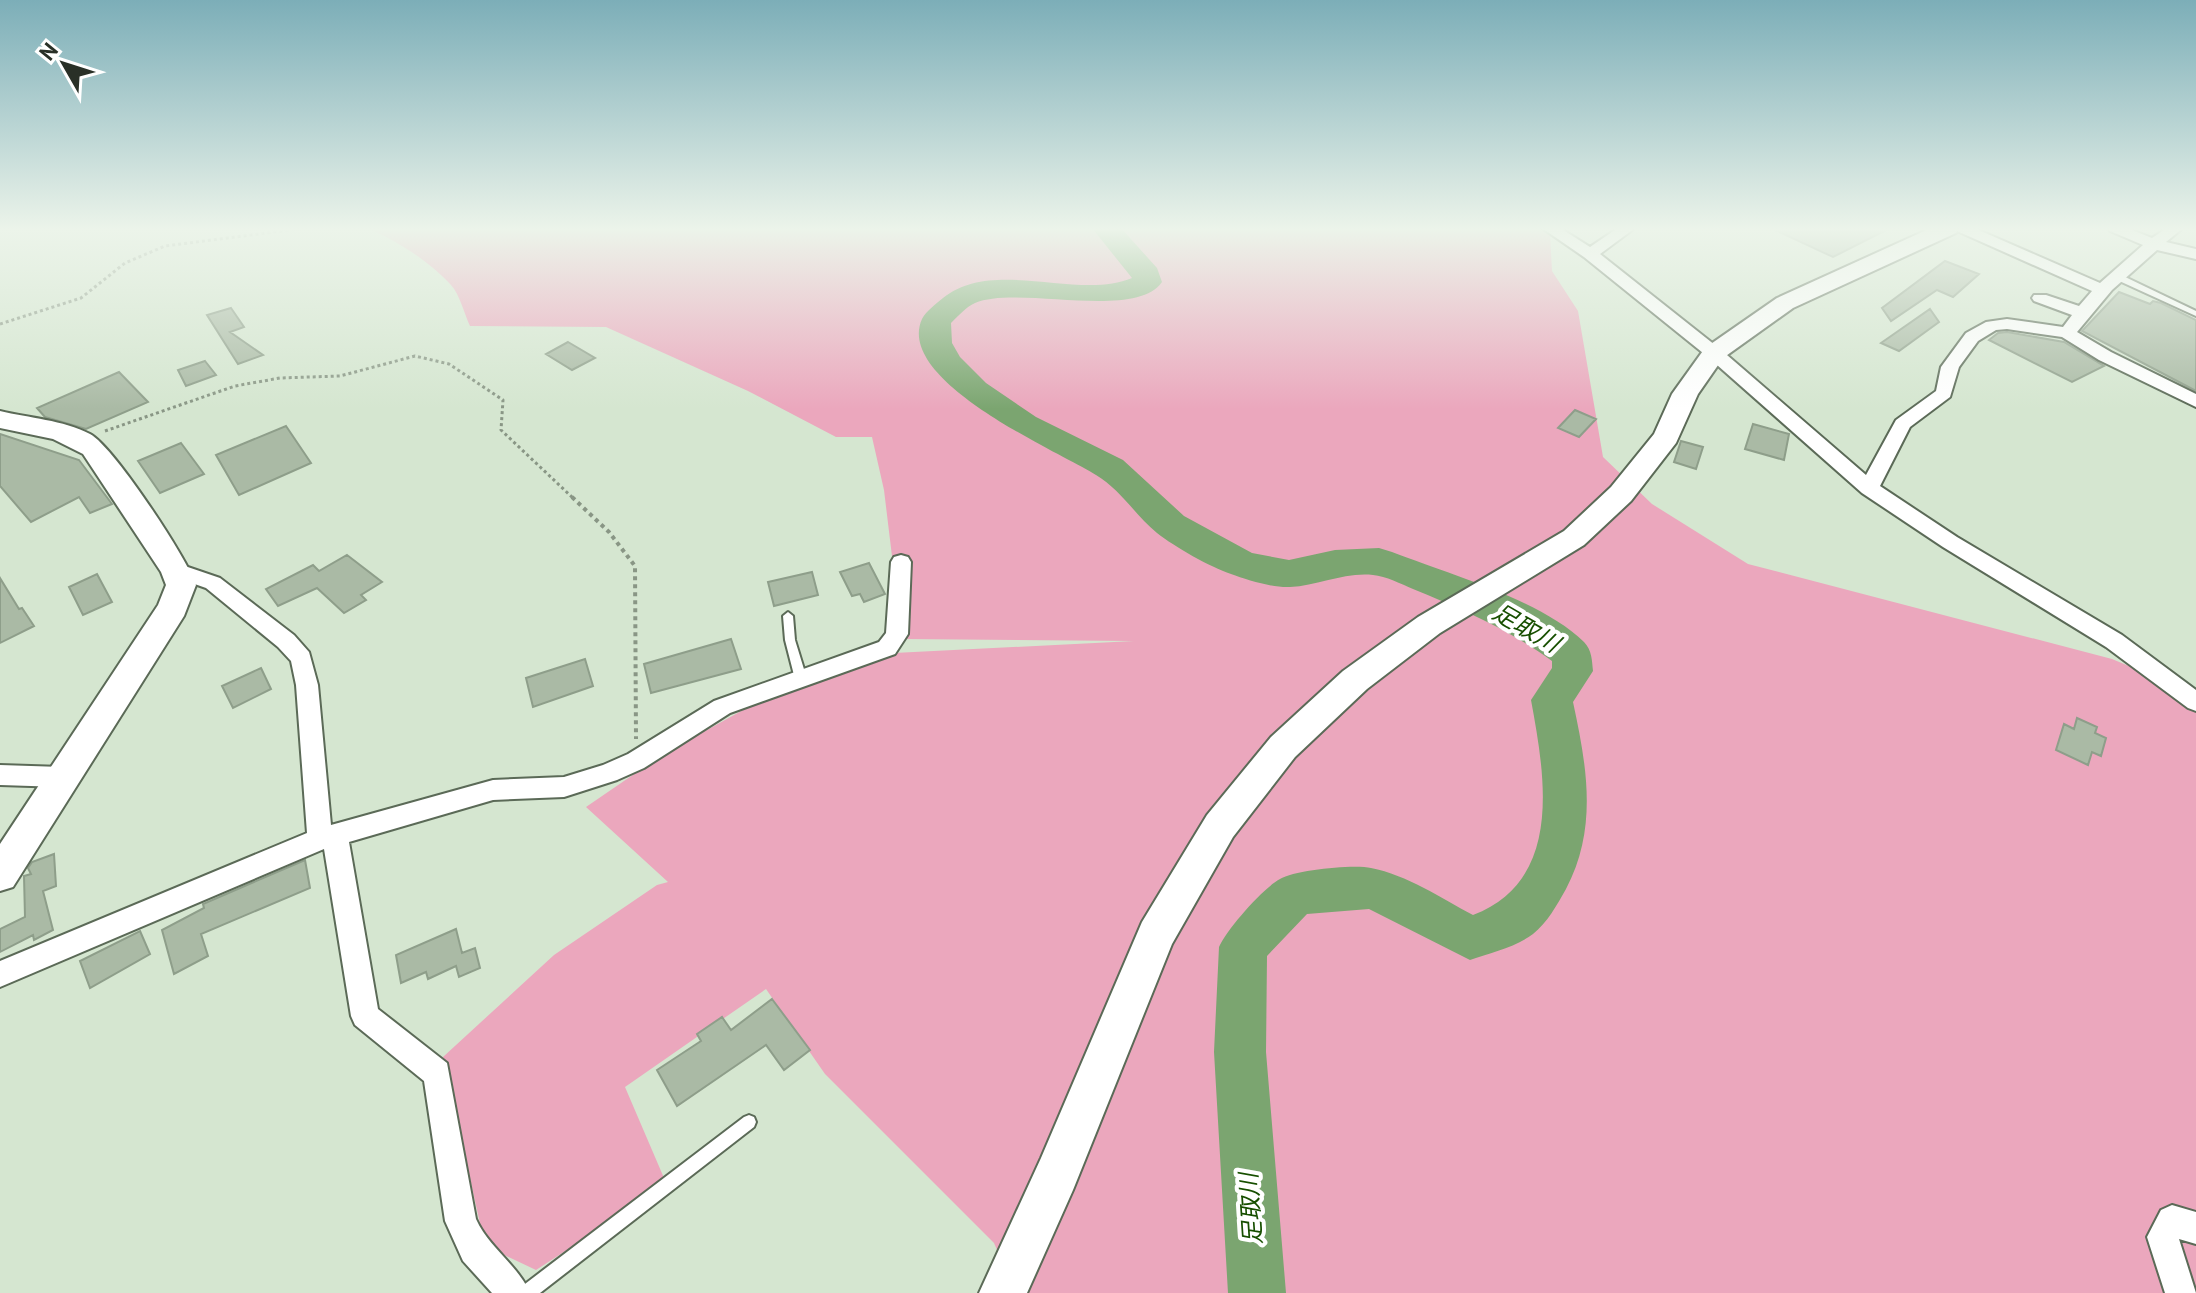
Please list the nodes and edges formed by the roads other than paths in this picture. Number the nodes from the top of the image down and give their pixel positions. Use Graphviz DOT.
graph roads {
  1 [pos="1633,288"];
  2 [pos="1817,288"];
  3 [pos="2099,288"];
  4 [pos="2107,288"];
  5 [pos="2142,288"];
  6 [pos="2105,291"];
  7 [pos="2040,298"];
  8 [pos="2081,312"];
  9 [pos="2196,314"];
  10 [pos="2067,333"];
  11 [pos="1714,353"];
  12 [pos="2196,401"];
  13 [pos="0,419"];
  14 [pos="1869,488"];
  15 [pos="901,562"];
  16 [pos="176,570"];
  17 [pos="788,616"];
  18 [pos="801,679"];
  19 [pos="2196,702"];
  20 [pos="0,775"];
  21 [pos="62,777"];
  22 [pos="327,838"];
  23 [pos="0,875"];
  24 [pos="0,974"];
  25 [pos="749,1122"];
  26 [pos="2196,1228"];
  27 [pos="514,1293"];
  28 [pos="527,1293"];
  29 [pos="1003,1293"];
  30 [pos="2181,1293"];
  1 -- 11 [label="street"];
  2 -- 11 [label="street"];
  3 -- 6 [label="street"];
  4 -- 6 [label="street"];
  5 -- 9 [label="lane"];
  6 -- 8 [label="street"];
  7 -- 8 [label="street"];
  8 -- 10 [label="street"];
  10 -- 12 [label="street"];
  10 -- 14 [label="street"];
  11 -- 14 [label="street"];
  11 -- 29 [label="street"];
  13 -- 16 [label="street"];
  14 -- 19 [label="street"];
  15 -- 18 [label="street"];
  16 -- 21 [label="street"];
  16 -- 22 [label="street"];
  17 -- 18 [label="lane"];
  18 -- 22 [label="street"];
  20 -- 21 [label="street"];
  21 -- 23 [label="street"];
  22 -- 24 [label="street"];
  22 -- 27 [label="street"];
  25 -- 28 [label="lane"];
  26 -- 30 [label="street"];
}
